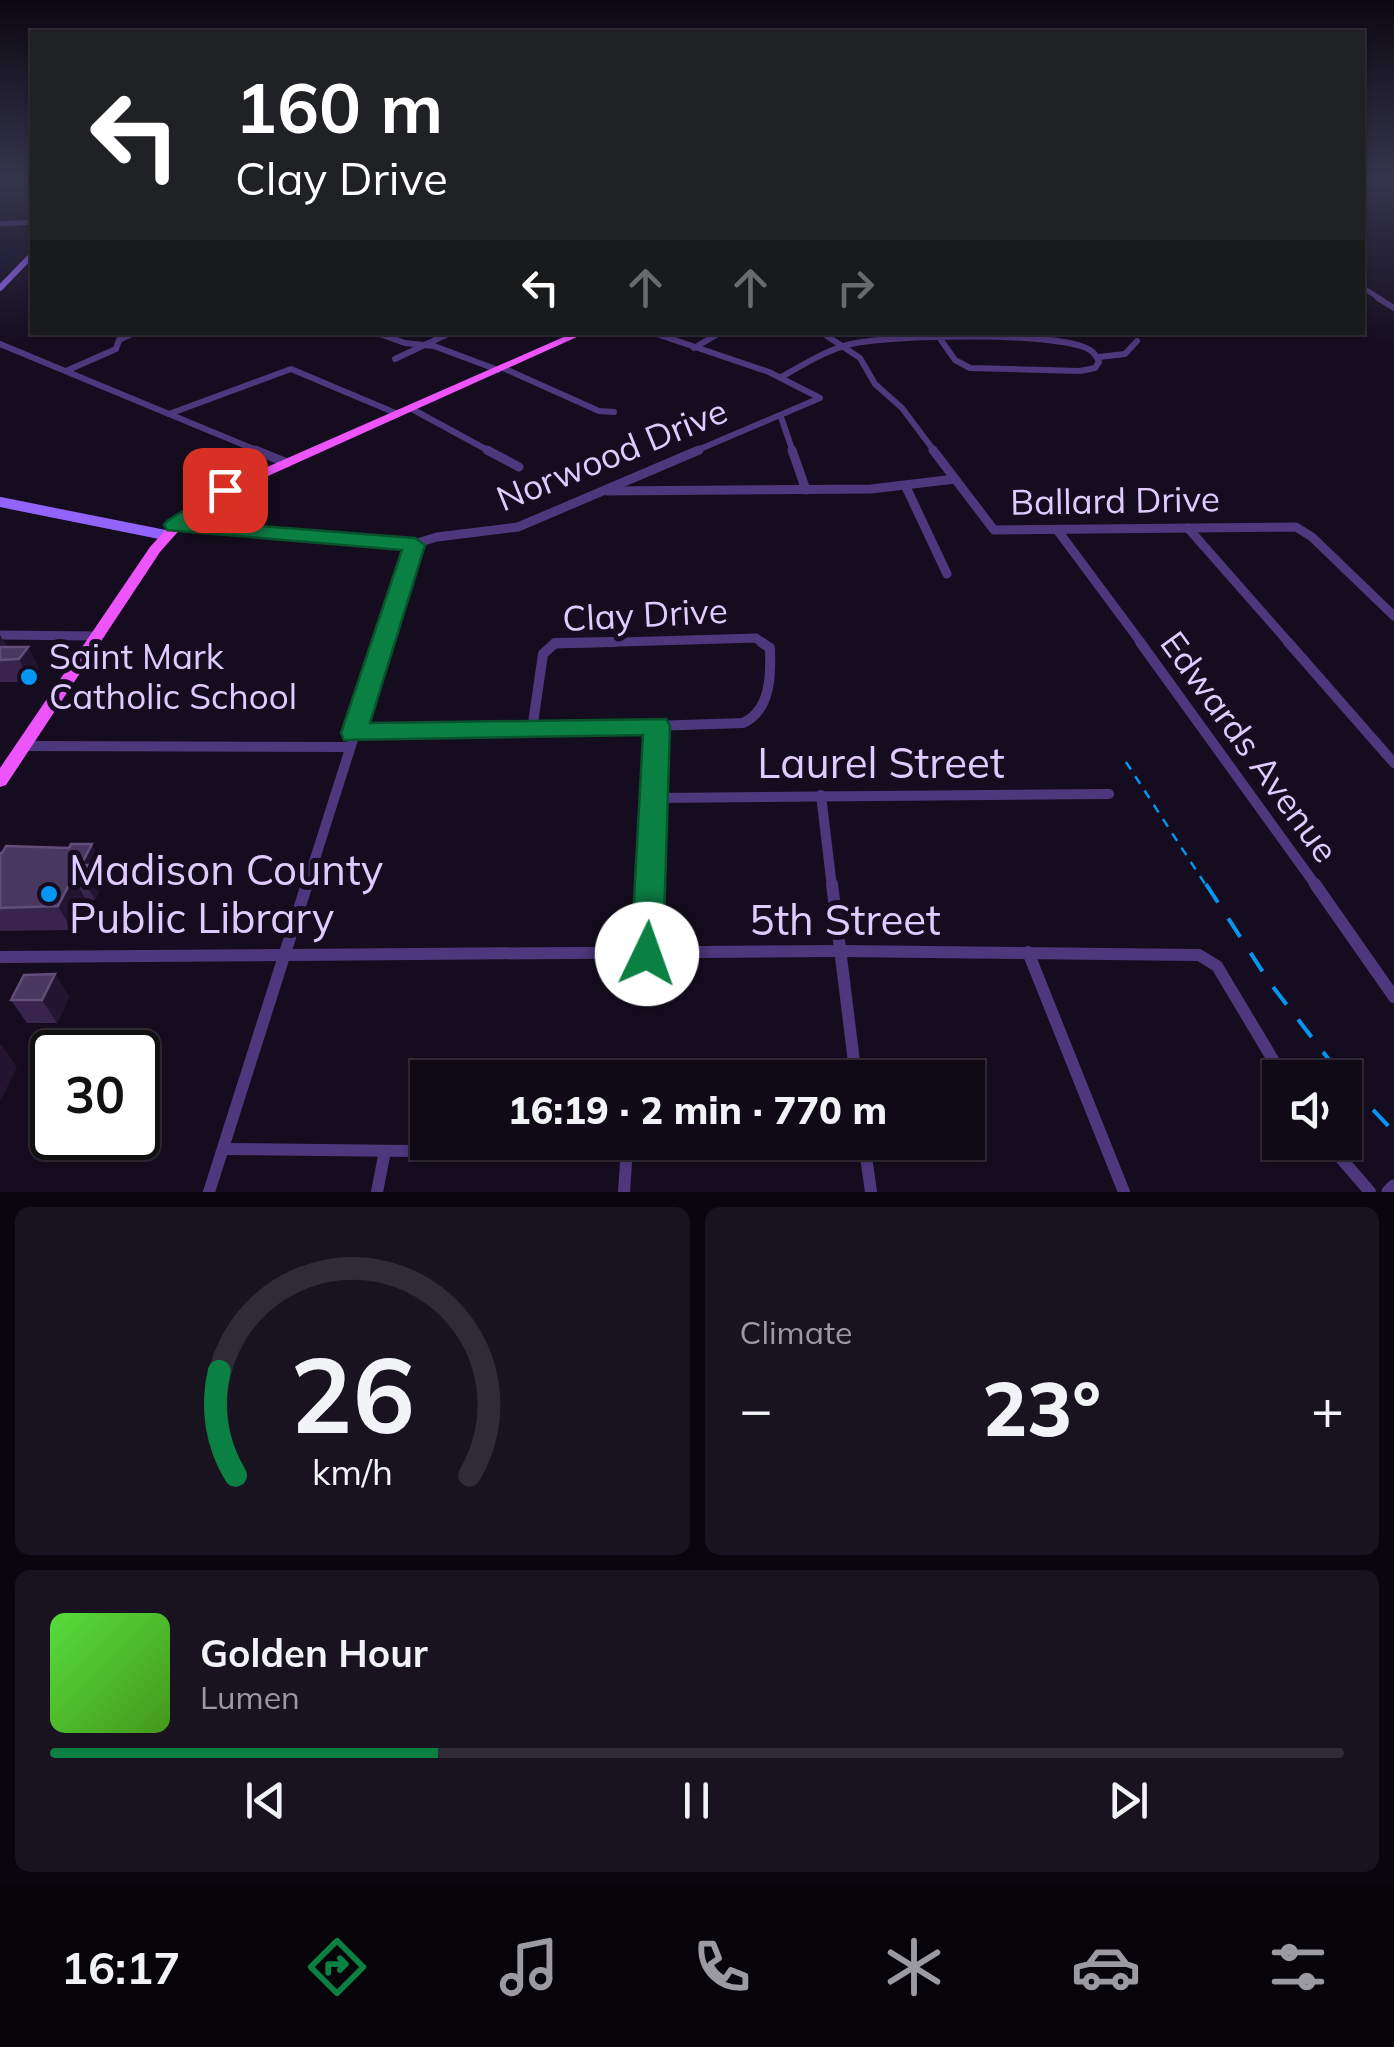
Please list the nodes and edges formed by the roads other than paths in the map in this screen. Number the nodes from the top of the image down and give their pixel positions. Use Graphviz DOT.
graph roads {
  1 [pos="30,257"];
  2 [pos="0,288"];
  3 [pos="1365,290"];
  4 [pos="1382,300"];
  5 [pos="1394,306"];
  6 [pos="130,335"];
  7 [pos="382,335"];
  8 [pos="446,335"];
  9 [pos="577,335"];
  10 [pos="659,335"];
  11 [pos="717,335"];
  12 [pos="826,335"];
  13 [pos="941,340"];
  14 [pos="1137,341"];
  15 [pos="0,344"];
  16 [pos="426,345"];
  17 [pos="844,347"];
  18 [pos="694,348"];
  19 [pos="1098,357"];
  20 [pos="395,359"];
  21 [pos="501,369"];
  22 [pos="66,371"];
  23 [pos="780,376"];
  24 [pos="404,411"];
  25 [pos="614,412"];
  26 [pos="170,414"];
  27 [pos="781,417"];
  28 [pos="287,463"];
  29 [pos="520,466"];
  30 [pos="955,479"];
  31 [pos="906,487"];
  32 [pos="806,490"];
  33 [pos="604,491"];
  34 [pos="0,502"];
  35 [pos="1188,528"];
  36 [pos="170,530"];
  37 [pos="1058,531"];
  38 [pos="415,545"];
  39 [pos="948,574"];
  40 [pos="1394,616"];
  41 [pos="0,635"];
  42 [pos="96,636"];
  43 [pos="657,726"];
  44 [pos="532,731"];
  45 [pos="354,733"];
  46 [pos="23,746"];
  47 [pos="349,748"];
  48 [pos="1394,763"];
  49 [pos="0,781"];
  50 [pos="1108,794"];
  51 [pos="821,795"];
  52 [pos="654,798"];
  53 [pos="840,952"];
  54 [pos="1028,952"];
  55 [pos="647,954"];
  56 [pos="284,956"];
  57 [pos="0,958"];
  58 [pos="1394,996"];
  59 [pos="854,1060"];
  60 [pos="1273,1060"];
  61 [pos="224,1149"];
  62 [pos="385,1151"];
  63 [pos="410,1151"];
  64 [pos="626,1160"];
  65 [pos="867,1160"];
  66 [pos="1342,1160"];
  67 [pos="210,1192"];
  68 [pos="377,1192"];
  69 [pos="624,1192"];
  70 [pos="871,1192"];
  71 [pos="1124,1192"];
  72 [pos="1370,1192"];
  1 -- 2 [label="main road"];
  3 -- 4 [label="street"];
  4 -- 5 [label="street"];
  6 -- 22 [label="street"];
  7 -- 16 [label="street"];
  8 -- 16 [label="street"];
  9 -- 21 [label="main road"];
  10 -- 18 [label="street, Norwood Drive"];
  11 -- 18 [label="street"];
  12 -- 17 [label="street, Ballard Drive"];
  13 -- 17 [label="street"];
  13 -- 19 [label="street"];
  13 -- 19 [label="street"];
  14 -- 19 [label="street"];
  15 -- 22 [label="street"];
  16 -- 20 [label="street"];
  16 -- 21 [label="street"];
  17 -- 23 [label="street"];
  17 -- 30 [label="street, Ballard Drive"];
  18 -- 23 [label="street, Norwood Drive"];
  21 -- 24 [label="main road"];
  21 -- 25 [label="street"];
  22 -- 26 [label="street"];
  23 -- 27 [label="street, Norwood Drive"];
  24 -- 26 [label="street"];
  24 -- 28 [label="main road"];
  24 -- 29 [label="street"];
  26 -- 28 [label="street"];
  27 -- 32 [label="street"];
  27 -- 33 [label="street, Norwood Drive"];
  28 -- 36 [label="main road"];
  30 -- 31 [label="street"];
  30 -- 37 [label="street, Ballard Drive"];
  31 -- 32 [label="street"];
  31 -- 39 [label="street"];
  32 -- 33 [label="street"];
  33 -- 38 [label="street, Norwood Drive"];
  34 -- 36 [label="main road"];
  35 -- 37 [label="street, Ballard Drive"];
  35 -- 40 [label="street, Ballard Drive"];
  35 -- 48 [label="street"];
  36 -- 38 [label="street, Norwood Drive"];
  36 -- 42 [label="main road"];
  37 -- 58 [label="street, Edwards Avenue"];
  38 -- 45 [label="street"];
  41 -- 42 [label="street"];
  42 -- 46 [label="main road"];
  43 -- 44 [label="street, Clay Drive"];
  43 -- 44 [label="street, Clay Drive"];
  43 -- 52 [label="street"];
  44 -- 45 [label="street, Clay Drive"];
  45 -- 47 [label="street"];
  46 -- 47 [label="street"];
  46 -- 49 [label="main road"];
  47 -- 56 [label="street"];
  50 -- 51 [label="street, Laurel Street"];
  51 -- 52 [label="street, Laurel Street"];
  51 -- 53 [label="street"];
  52 -- 55 [label="street"];
  53 -- 54 [label="street, 5th Street"];
  53 -- 55 [label="street, 5th Street"];
  53 -- 59 [label="street"];
  54 -- 60 [label="street, 5th Street"];
  54 -- 71 [label="street"];
  55 -- 56 [label="street, 5th Street"];
  56 -- 57 [label="street, 5th Street"];
  56 -- 61 [label="street"];
  61 -- 62 [label="street"];
  61 -- 67 [label="street"];
  62 -- 63 [label="street"];
  62 -- 68 [label="street"];
  64 -- 69 [label="street"];
  65 -- 70 [label="street"];
  66 -- 72 [label="street"];
}
